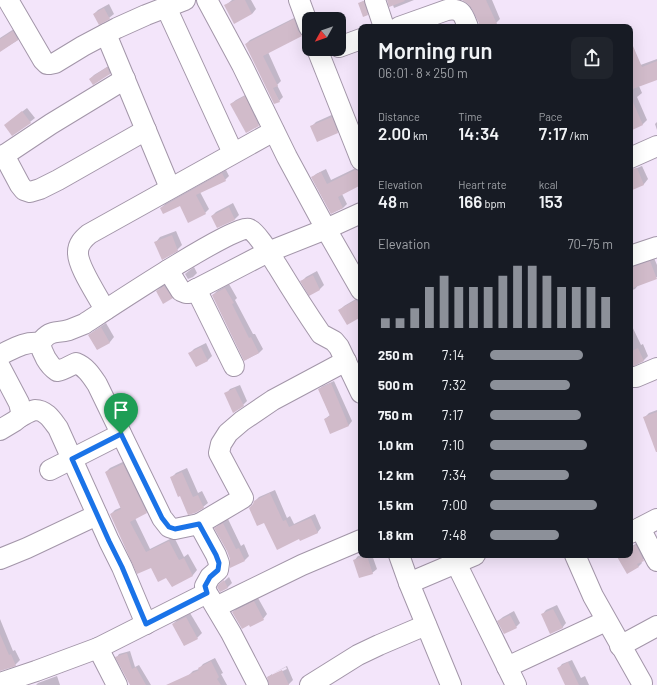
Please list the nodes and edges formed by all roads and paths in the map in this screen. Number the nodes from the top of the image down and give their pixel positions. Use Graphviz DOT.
graph roads {
  1 [pos="8,0"];
  2 [pos="185,0"];
  3 [pos="208,0"];
  4 [pos="299,0"];
  5 [pos="375,0"];
  6 [pos="166,7"];
  7 [pos="303,12"];
  8 [pos="383,24"];
  9 [pos="407,24"];
  10 [pos="467,24"];
  11 [pos="106,34"];
  12 [pos="358,41"];
  13 [pos="346,45"];
  14 [pos="324,56"];
  15 [pos="125,79"];
  16 [pos="146,130"];
  17 [pos="274,131"];
  18 [pos="657,146"];
  19 [pos="358,152"];
  20 [pos="233,153"];
  21 [pos="2,157"];
  22 [pos="633,157"];
  23 [pos="170,188"];
  24 [pos="358,214"];
  25 [pos="326,229"];
  26 [pos="657,247"];
  27 [pos="268,252"];
  28 [pos="633,255"];
  29 [pos="168,270"];
  30 [pos="358,285"];
  31 [pos="196,289"];
  32 [pos="105,310"];
  33 [pos="40,343"];
  34 [pos="0,355"];
  35 [pos="346,361"];
  36 [pos="234,366"];
  37 [pos="0,367"];
  38 [pos="657,368"];
  39 [pos="633,376"];
  40 [pos="358,387"];
  41 [pos="20,417"];
  42 [pos="0,430"];
  43 [pos="121,434"];
  44 [pos="72,459"];
  45 [pos="50,470"];
  46 [pos="97,515"];
  47 [pos="657,519"];
  48 [pos="199,524"];
  49 [pos="635,531"];
  50 [pos="358,541"];
  51 [pos="0,558"];
  52 [pos="400,558"];
  53 [pos="468,558"];
  54 [pos="580,558"];
  55 [pos="657,561"];
  56 [pos="456,563"];
  57 [pos="409,583"];
  58 [pos="211,600"];
  59 [pos="606,621"];
  60 [pos="146,624"];
  61 [pos="426,625"];
  62 [pos="657,626"];
  63 [pos="620,646"];
  64 [pos="98,648"];
  65 [pos="507,667"];
  66 [pos="25,680"];
  67 [pos="0,683"];
  68 [pos="641,684"];
  69 [pos="117,685"];
  70 [pos="258,685"];
  71 [pos="310,685"];
  72 [pos="452,685"];
  73 [pos="516,685"];
  1 -- 11 [label="street"];
  2 -- 6 [label="street"];
  3 -- 17 [label="street"];
  4 -- 7 [label="street"];
  5 -- 8 [label="street"];
  6 -- 11 [label="street"];
  6 -- 20 [label="street"];
  9 -- 10 [label="street"];
  11 -- 15 [label="street"];
  12 -- 13 [label="street"];
  14 -- 19 [label="street"];
  15 -- 16 [label="street"];
  15 -- 21 [label="street"];
  16 -- 21 [label="street"];
  16 -- 23 [label="street"];
  17 -- 20 [label="street"];
  17 -- 25 [label="street"];
  18 -- 22 [label="street"];
  20 -- 23 [label="street"];
  23 -- 32 [label="street"];
  24 -- 25 [label="street"];
  25 -- 27 [label="street"];
  25 -- 30 [label="street"];
  26 -- 28 [label="street"];
  27 -- 29 [label="street"];
  27 -- 31 [label="street"];
  27 -- 35 [label="street"];
  29 -- 31 [label="street"];
  29 -- 32 [label="street"];
  31 -- 36 [label="street"];
  32 -- 33 [label="street"];
  33 -- 34 [label="street"];
  33 -- 43 [label="street"];
  35 -- 40 [label="street"];
  35 -- 48 [label="street"];
  37 -- 41 [label="street"];
  38 -- 39 [label="street"];
  41 -- 42 [label="street"];
  41 -- 44 [label="street"];
  43 -- 44 [label="street"];
  43 -- 48 [label="street"];
  44 -- 45 [label="street"];
  44 -- 46 [label="street"];
  46 -- 51 [label="street"];
  46 -- 60 [label="street"];
  47 -- 49 [label="street"];
  48 -- 58 [label="street"];
  49 -- 55 [label="street"];
  50 -- 58 [label="street"];
  52 -- 57 [label="street"];
  53 -- 56 [label="street"];
  54 -- 59 [label="street"];
  56 -- 57 [label="street"];
  56 -- 65 [label="street"];
  57 -- 61 [label="street"];
  58 -- 60 [label="street"];
  58 -- 70 [label="street"];
  59 -- 63 [label="street"];
  59 -- 65 [label="street"];
  60 -- 64 [label="street"];
  61 -- 71 [label="street"];
  61 -- 72 [label="street"];
  62 -- 63 [label="street"];
  63 -- 68 [label="street"];
  64 -- 66 [label="street"];
  64 -- 69 [label="street"];
  65 -- 73 [label="street"];
  66 -- 67 [label="street"];
}
